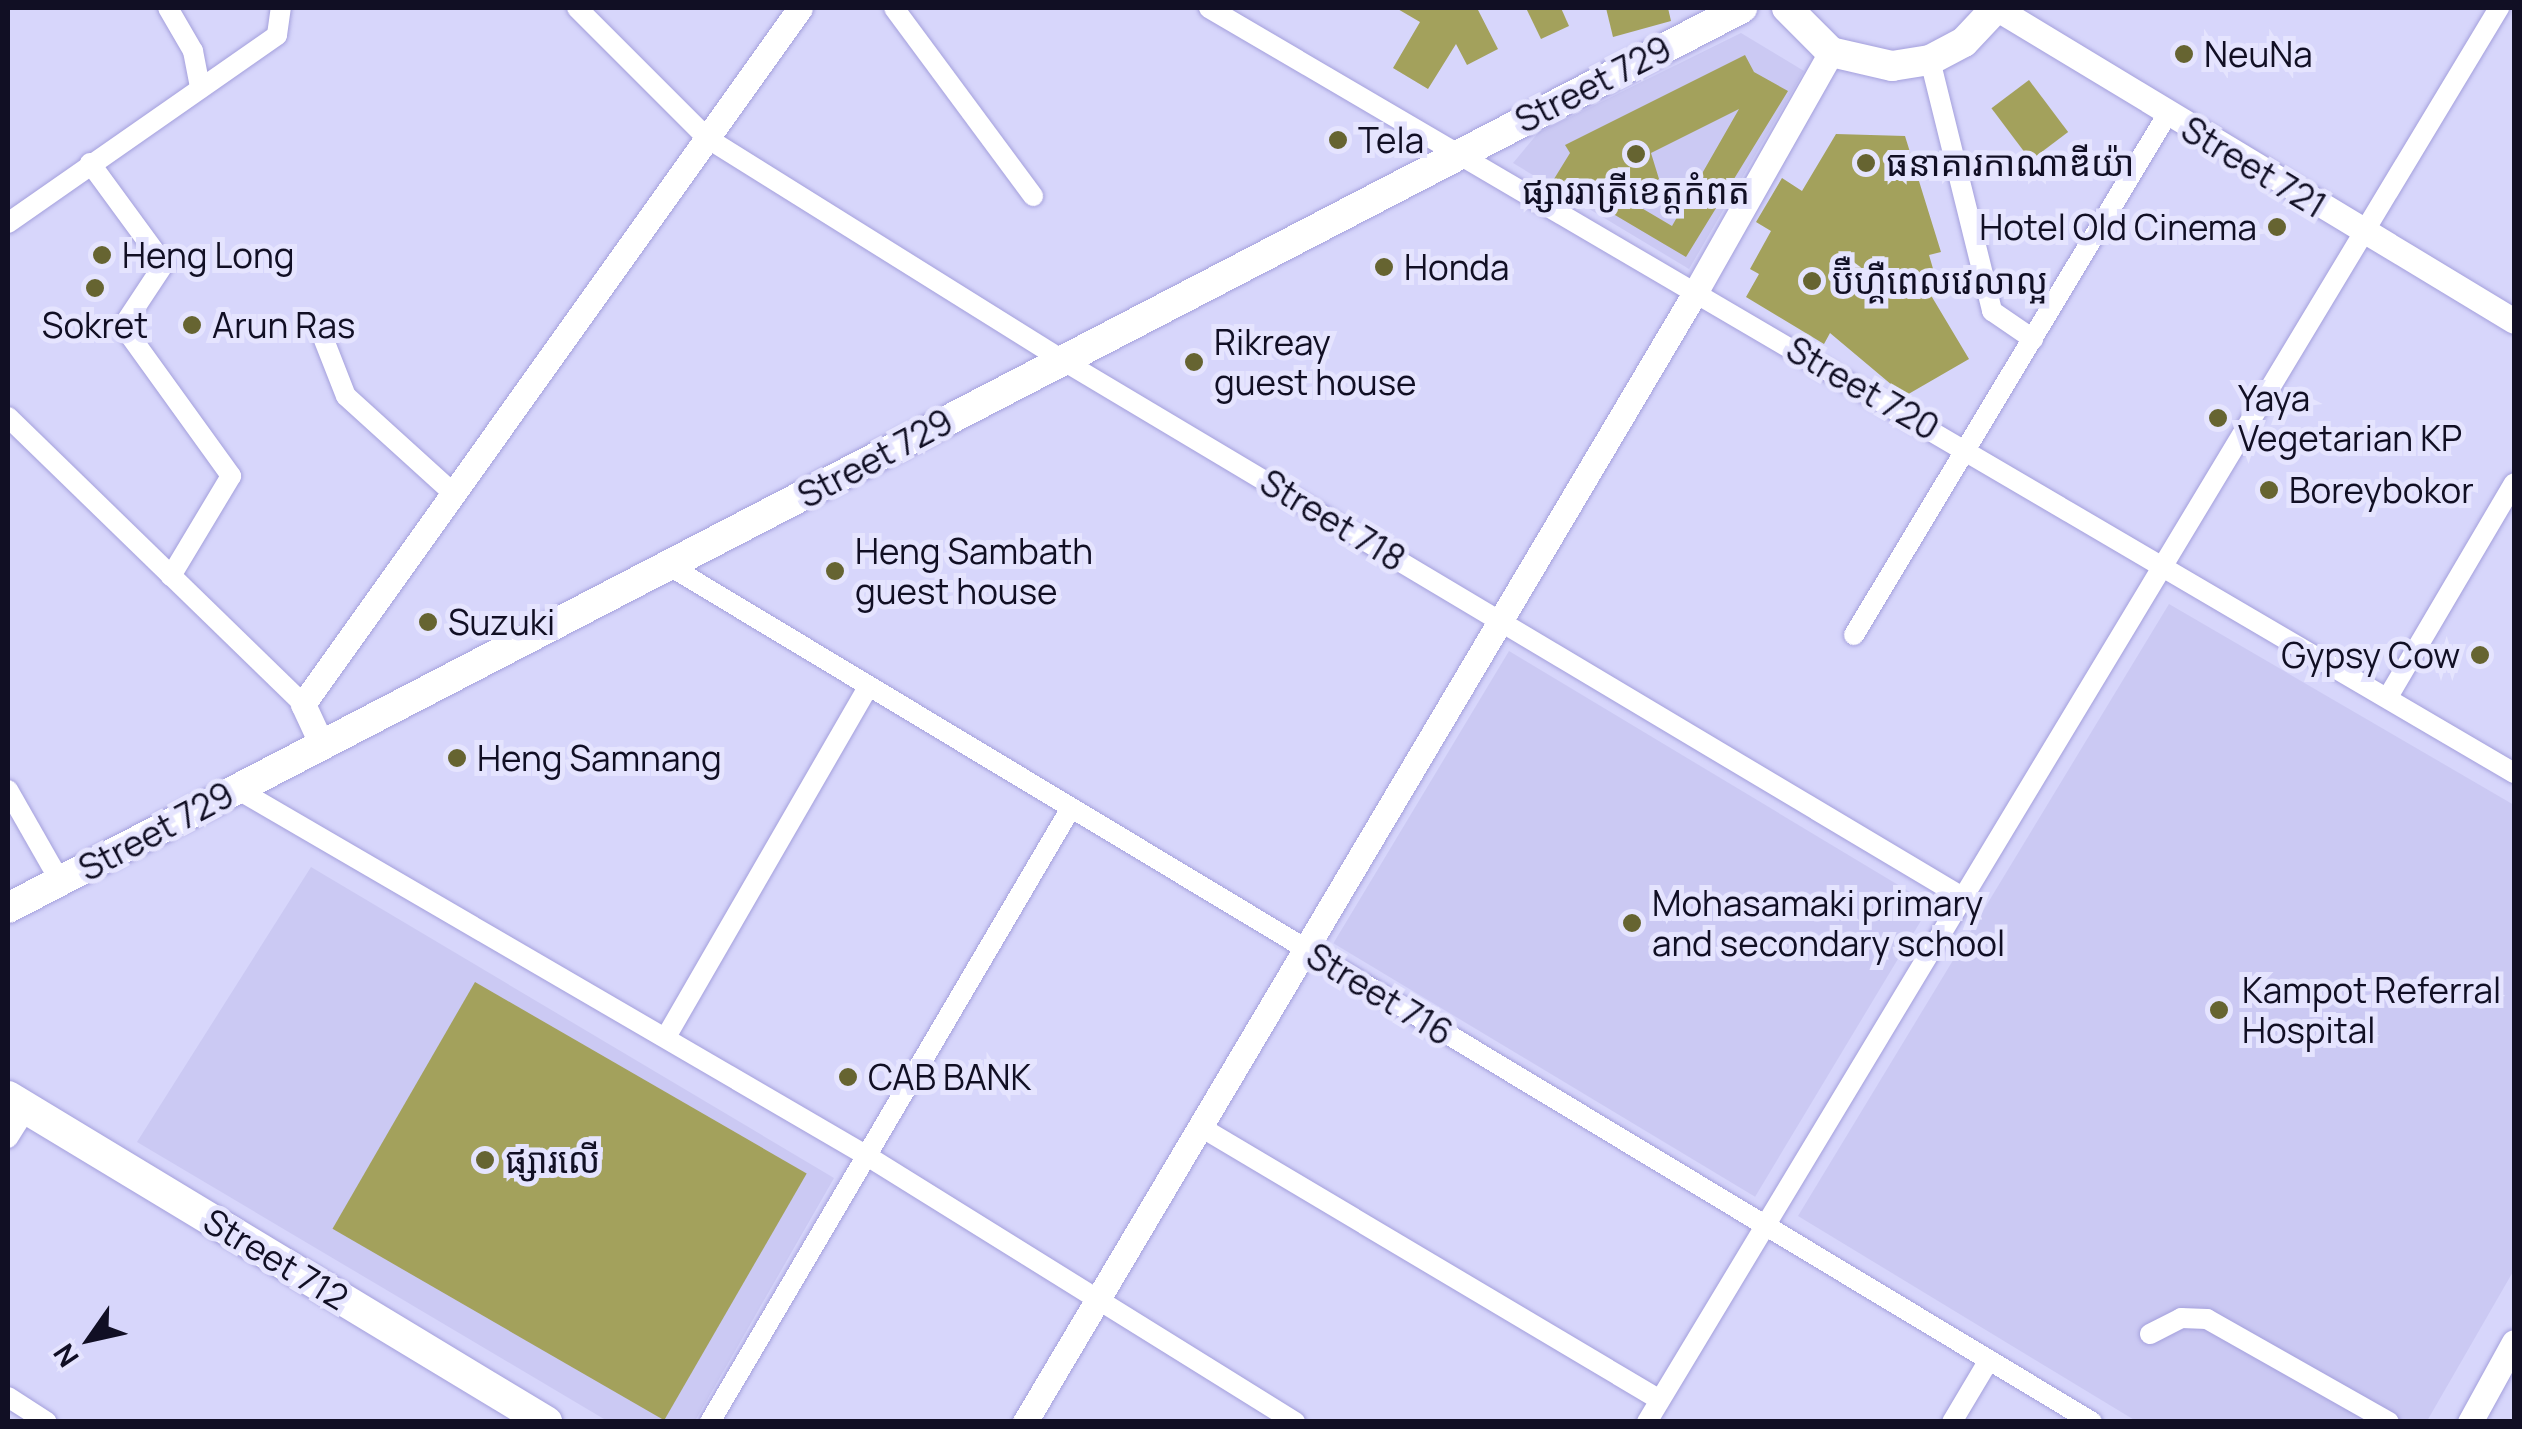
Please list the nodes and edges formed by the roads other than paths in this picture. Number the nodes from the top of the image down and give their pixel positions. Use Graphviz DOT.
graph roads {
  1 [pos="168,8"];
  2 [pos="281,8"];
  3 [pos="577,8"];
  4 [pos="800,8"];
  5 [pos="894,8"];
  6 [pos="1209,8"];
  7 [pos="1742,8"];
  8 [pos="1787,8"];
  9 [pos="1996,8"];
  10 [pos="2500,8"];
  11 [pos="2507,8"];
  12 [pos="2514,12"];
  13 [pos="1831,52"];
  14 [pos="1930,60"];
  15 [pos="200,88"];
  16 [pos="2167,115"];
  17 [pos="707,138"];
  18 [pos="1458,154"];
  19 [pos="90,162"];
  20 [pos="1033,196"];
  21 [pos="8,223"];
  22 [pos="2363,232"];
  23 [pos="1696,291"];
  24 [pos="2514,322"];
  25 [pos="324,340"];
  26 [pos="2034,340"];
  27 [pos="1062,360"];
  28 [pos="8,417"];
  29 [pos="1967,447"];
  30 [pos="2514,484"];
  31 [pos="453,494"];
  32 [pos="668,565"];
  33 [pos="2166,566"];
  34 [pos="171,576"];
  35 [pos="1502,620"];
  36 [pos="1854,635"];
  37 [pos="868,686"];
  38 [pos="2388,698"];
  39 [pos="302,704"];
  40 [pos="322,745"];
  41 [pos="2514,773"];
  42 [pos="237,789"];
  43 [pos="8,790"];
  44 [pos="1071,808"];
  45 [pos="60,882"];
  46 [pos="1962,897"];
  47 [pos="8,908"];
  48 [pos="1304,948"];
  49 [pos="666,1037"];
  50 [pos="17,1103"];
  51 [pos="1199,1126"];
  52 [pos="8,1138"];
  53 [pos="864,1154"];
  54 [pos="1764,1224"];
  55 [pos="1098,1300"];
  56 [pos="2150,1334"];
  57 [pos="2514,1342"];
  58 [pos="1990,1360"];
  59 [pos="8,1397"];
  60 [pos="1660,1400"];
  61 [pos="47,1422"];
  62 [pos="546,1422"];
  63 [pos="710,1422"];
  64 [pos="1025,1422"];
  65 [pos="1295,1422"];
  66 [pos="1647,1422"];
  67 [pos="1952,1422"];
  68 [pos="2092,1422"];
  69 [pos="2389,1422"];
  70 [pos="2470,1422"];
  1 -- 15 [label="street"];
  2 -- 15 [label="street"];
  3 -- 17 [label="street, Street 718"];
  4 -- 17 [label="street"];
  5 -- 20 [label="street"];
  6 -- 18 [label="street, Street 720"];
  7 -- 18 [label="main road, Street 729"];
  8 -- 13 [label="main road"];
  9 -- 14 [label="main road"];
  9 -- 16 [label="street, Street 721"];
  10 -- 22 [label="street"];
  11 -- 12 [label="street"];
  13 -- 14 [label="main road"];
  13 -- 23 [label="street"];
  14 -- 26 [label="street"];
  15 -- 19 [label="street"];
  16 -- 22 [label="street, Street 721"];
  16 -- 26 [label="street"];
  17 -- 27 [label="street, Street 718"];
  17 -- 31 [label="street"];
  18 -- 23 [label="street, Street 720"];
  18 -- 27 [label="main road, Street 729"];
  19 -- 21 [label="street"];
  19 -- 34 [label="street"];
  22 -- 24 [label="street, Street 721"];
  22 -- 33 [label="street"];
  23 -- 29 [label="street, Street 720"];
  23 -- 35 [label="street"];
  25 -- 31 [label="street"];
  26 -- 29 [label="street"];
  27 -- 32 [label="main road, Street 729"];
  27 -- 35 [label="street, Street 718"];
  28 -- 34 [label="street"];
  29 -- 33 [label="street, Street 720"];
  29 -- 36 [label="street"];
  30 -- 38 [label="street"];
  31 -- 39 [label="street"];
  32 -- 37 [label="street, Street 716"];
  32 -- 40 [label="main road, Street 729"];
  33 -- 38 [label="street, Street 720"];
  33 -- 46 [label="street"];
  34 -- 39 [label="street"];
  35 -- 46 [label="street, Street 718"];
  35 -- 48 [label="street"];
  37 -- 44 [label="street, Street 716"];
  37 -- 49 [label="street"];
  38 -- 41 [label="street, Street 720"];
  39 -- 40 [label="street"];
  40 -- 42 [label="main road, Street 729"];
  42 -- 45 [label="main road, Street 729"];
  42 -- 49 [label="street"];
  43 -- 45 [label="street"];
  44 -- 48 [label="street, Street 716"];
  44 -- 53 [label="street"];
  45 -- 47 [label="main road, Street 729"];
  46 -- 54 [label="street"];
  48 -- 51 [label="street"];
  48 -- 54 [label="street, Street 716"];
  49 -- 53 [label="street"];
  50 -- 52 [label="street"];
  50 -- 62 [label="highway, Street 712"];
  51 -- 55 [label="street"];
  51 -- 60 [label="street"];
  53 -- 55 [label="street"];
  53 -- 63 [label="street"];
  54 -- 58 [label="street, Street 716"];
  54 -- 60 [label="street"];
  55 -- 64 [label="street"];
  55 -- 65 [label="street"];
  56 -- 69 [label="street"];
  57 -- 70 [label="street"];
  58 -- 67 [label="street"];
  58 -- 68 [label="street, Street 716"];
  59 -- 61 [label="street"];
  60 -- 66 [label="street"];
}
